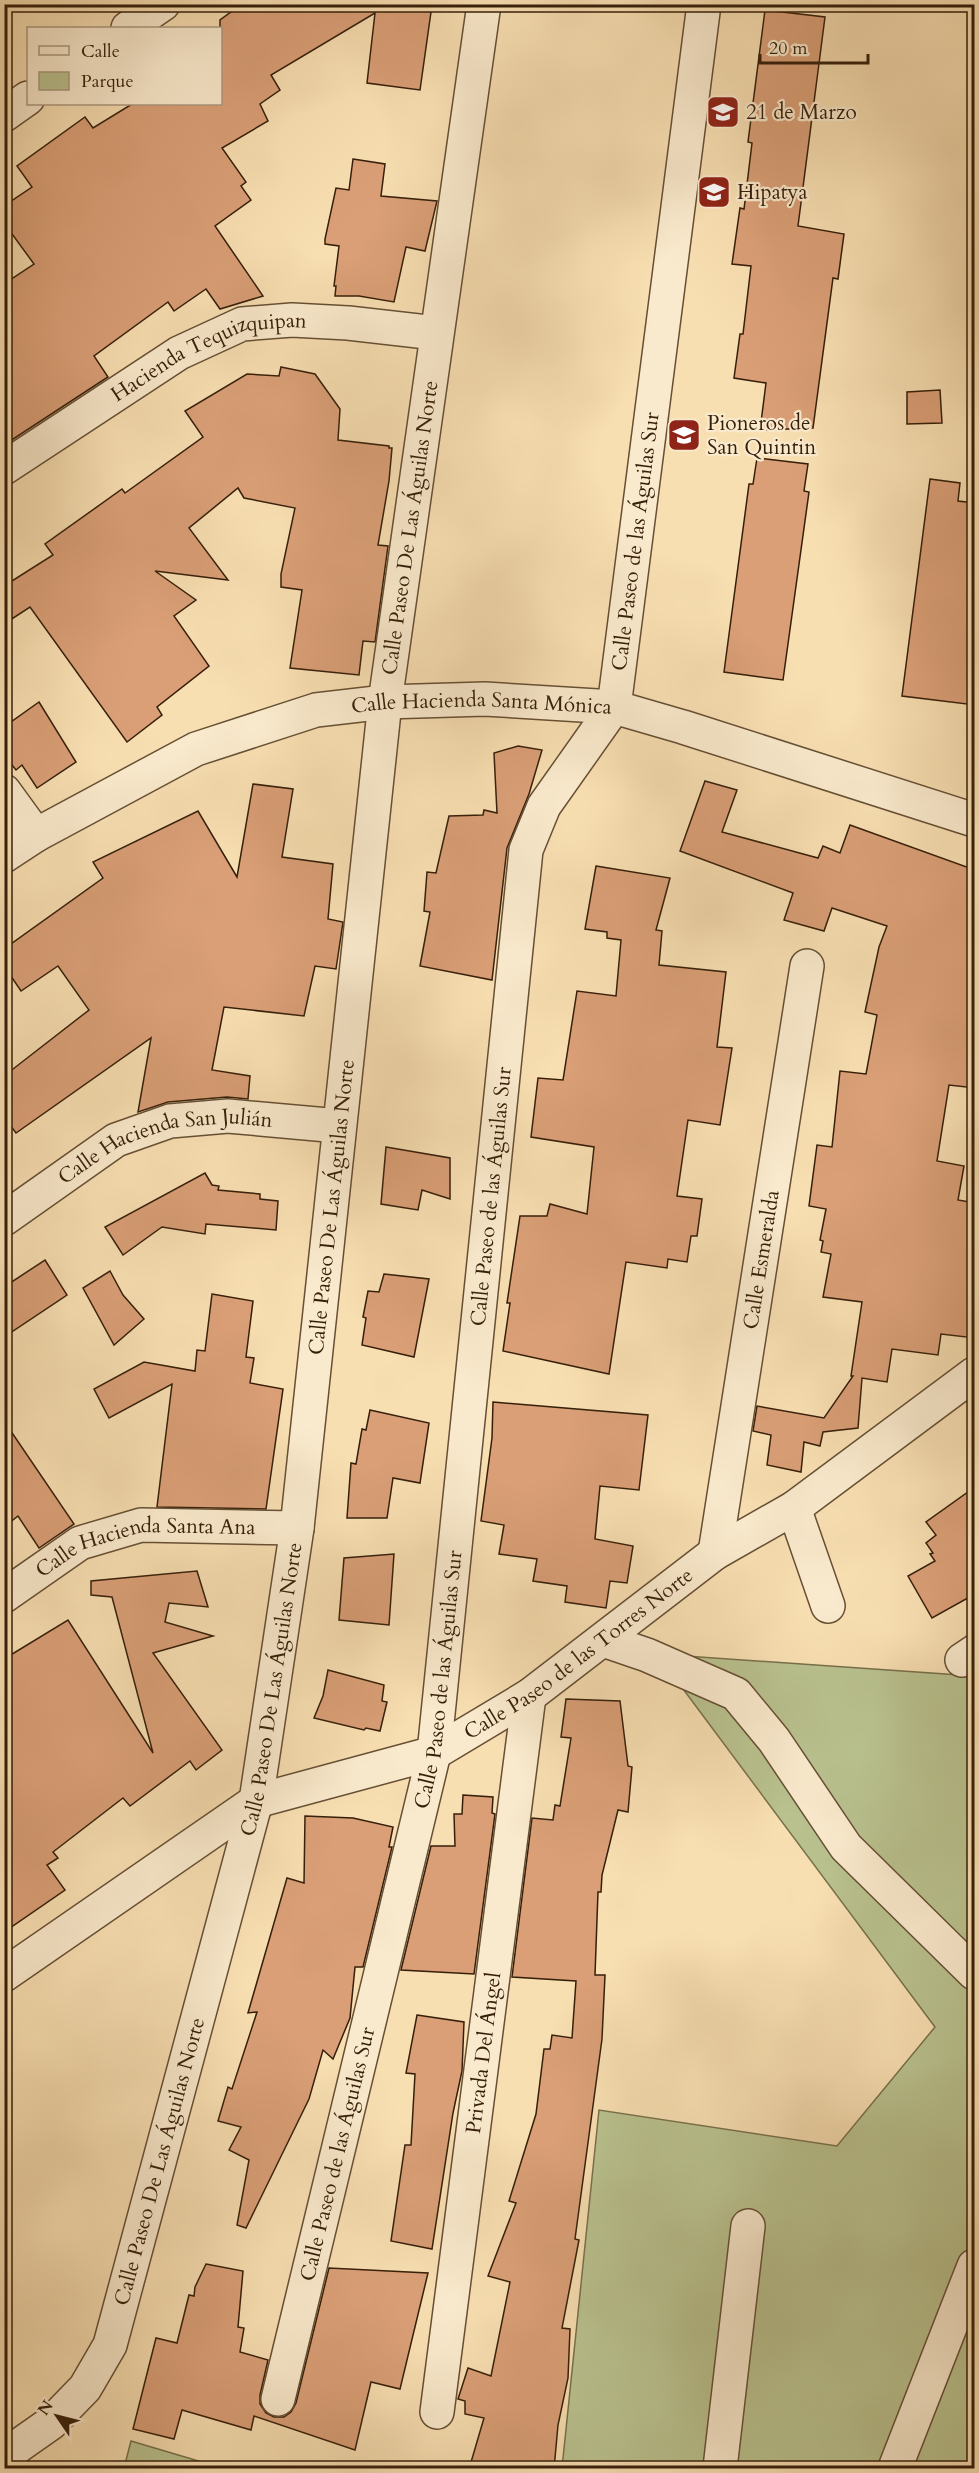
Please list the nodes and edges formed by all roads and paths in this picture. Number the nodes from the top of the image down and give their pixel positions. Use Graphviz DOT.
graph roads {
  1 [pos="163,4"];
  2 [pos="484,4"];
  3 [pos="704,4"];
  4 [pos="129,27"];
  5 [pos="27,99"];
  6 [pos="4,115"];
  7 [pos="436,333"];
  8 [pos="4,468"];
  9 [pos="385,702"];
  10 [pos="614,707"];
  11 [pos="4,791"];
  12 [pos="975,820"];
  13 [pos="36,835"];
  14 [pos="4,856"];
  15 [pos="807,966"];
  16 [pos="339,1126"];
  17 [pos="4,1219"];
  18 [pos="975,1374"];
  19 [pos="794,1508"];
  20 [pos="297,1528"];
  21 [pos="716,1553"];
  22 [pos="4,1596"];
  23 [pos="828,1606"];
  24 [pos="603,1640"];
  25 [pos="529,1696"];
  26 [pos="434,1753"];
  27 [pos="256,1801"];
  28 [pos="975,1973"];
  29 [pos="4,1975"];
  30 [pos="748,2226"];
  31 [pos="975,2266"];
  32 [pos="278,2399"];
  33 [pos="437,2412"];
  34 [pos="4,2456"];
  35 [pos="720,2469"];
  36 [pos="895,2469"];
  1 -- 4 [label="street"];
  2 -- 7 [label="street, Calle Paseo De Las Águilas Norte"];
  3 -- 10 [label="street, Calle Paseo de las Águilas Sur"];
  5 -- 6 [label="street"];
  7 -- 8 [label="street, Hacienda Tequizquipan"];
  7 -- 9 [label="street, Calle Paseo De Las Águilas Norte"];
  9 -- 10 [label="street, Calle Hacienda Santa Mónica"];
  9 -- 13 [label="street, Calle Hacienda Santa Mónica"];
  9 -- 16 [label="street, Calle Paseo De Las Águilas Norte"];
  10 -- 12 [label="street, Calle Hacienda Santa Mónica"];
  10 -- 26 [label="street, Calle Paseo de las Águilas Sur"];
  11 -- 13 [label="street"];
  13 -- 14 [label="street, Calle Hacienda Santa Mónica"];
  15 -- 21 [label="street, Calle Esmeralda"];
  16 -- 17 [label="street, Calle Hacienda San Julián"];
  16 -- 20 [label="street, Calle Paseo De Las Águilas Norte"];
  18 -- 19 [label="street, Calle Paseo de las Torres Norte"];
  19 -- 21 [label="street, Calle Paseo de las Torres Norte"];
  19 -- 23 [label="street"];
  20 -- 22 [label="street, Calle Hacienda Santa Ana"];
  20 -- 27 [label="street, Calle Paseo De Las Águilas Norte"];
  21 -- 24 [label="street, Calle Paseo de las Torres Norte"];
  24 -- 25 [label="street, Calle Paseo de las Torres Norte"];
  24 -- 28 [label="street"];
  25 -- 26 [label="street, Calle Paseo de las Torres Norte"];
  25 -- 33 [label="street, Privada Del Ángel"];
  26 -- 27 [label="street, Calle Paseo de las Torres Norte"];
  26 -- 32 [label="street, Calle Paseo de las Águilas Sur"];
  27 -- 29 [label="street, Calle Paseo de las Torres Norte"];
  27 -- 34 [label="street, Calle Paseo De Las Águilas Norte"];
  30 -- 35 [label="street"];
  31 -- 36 [label="street"];
}
